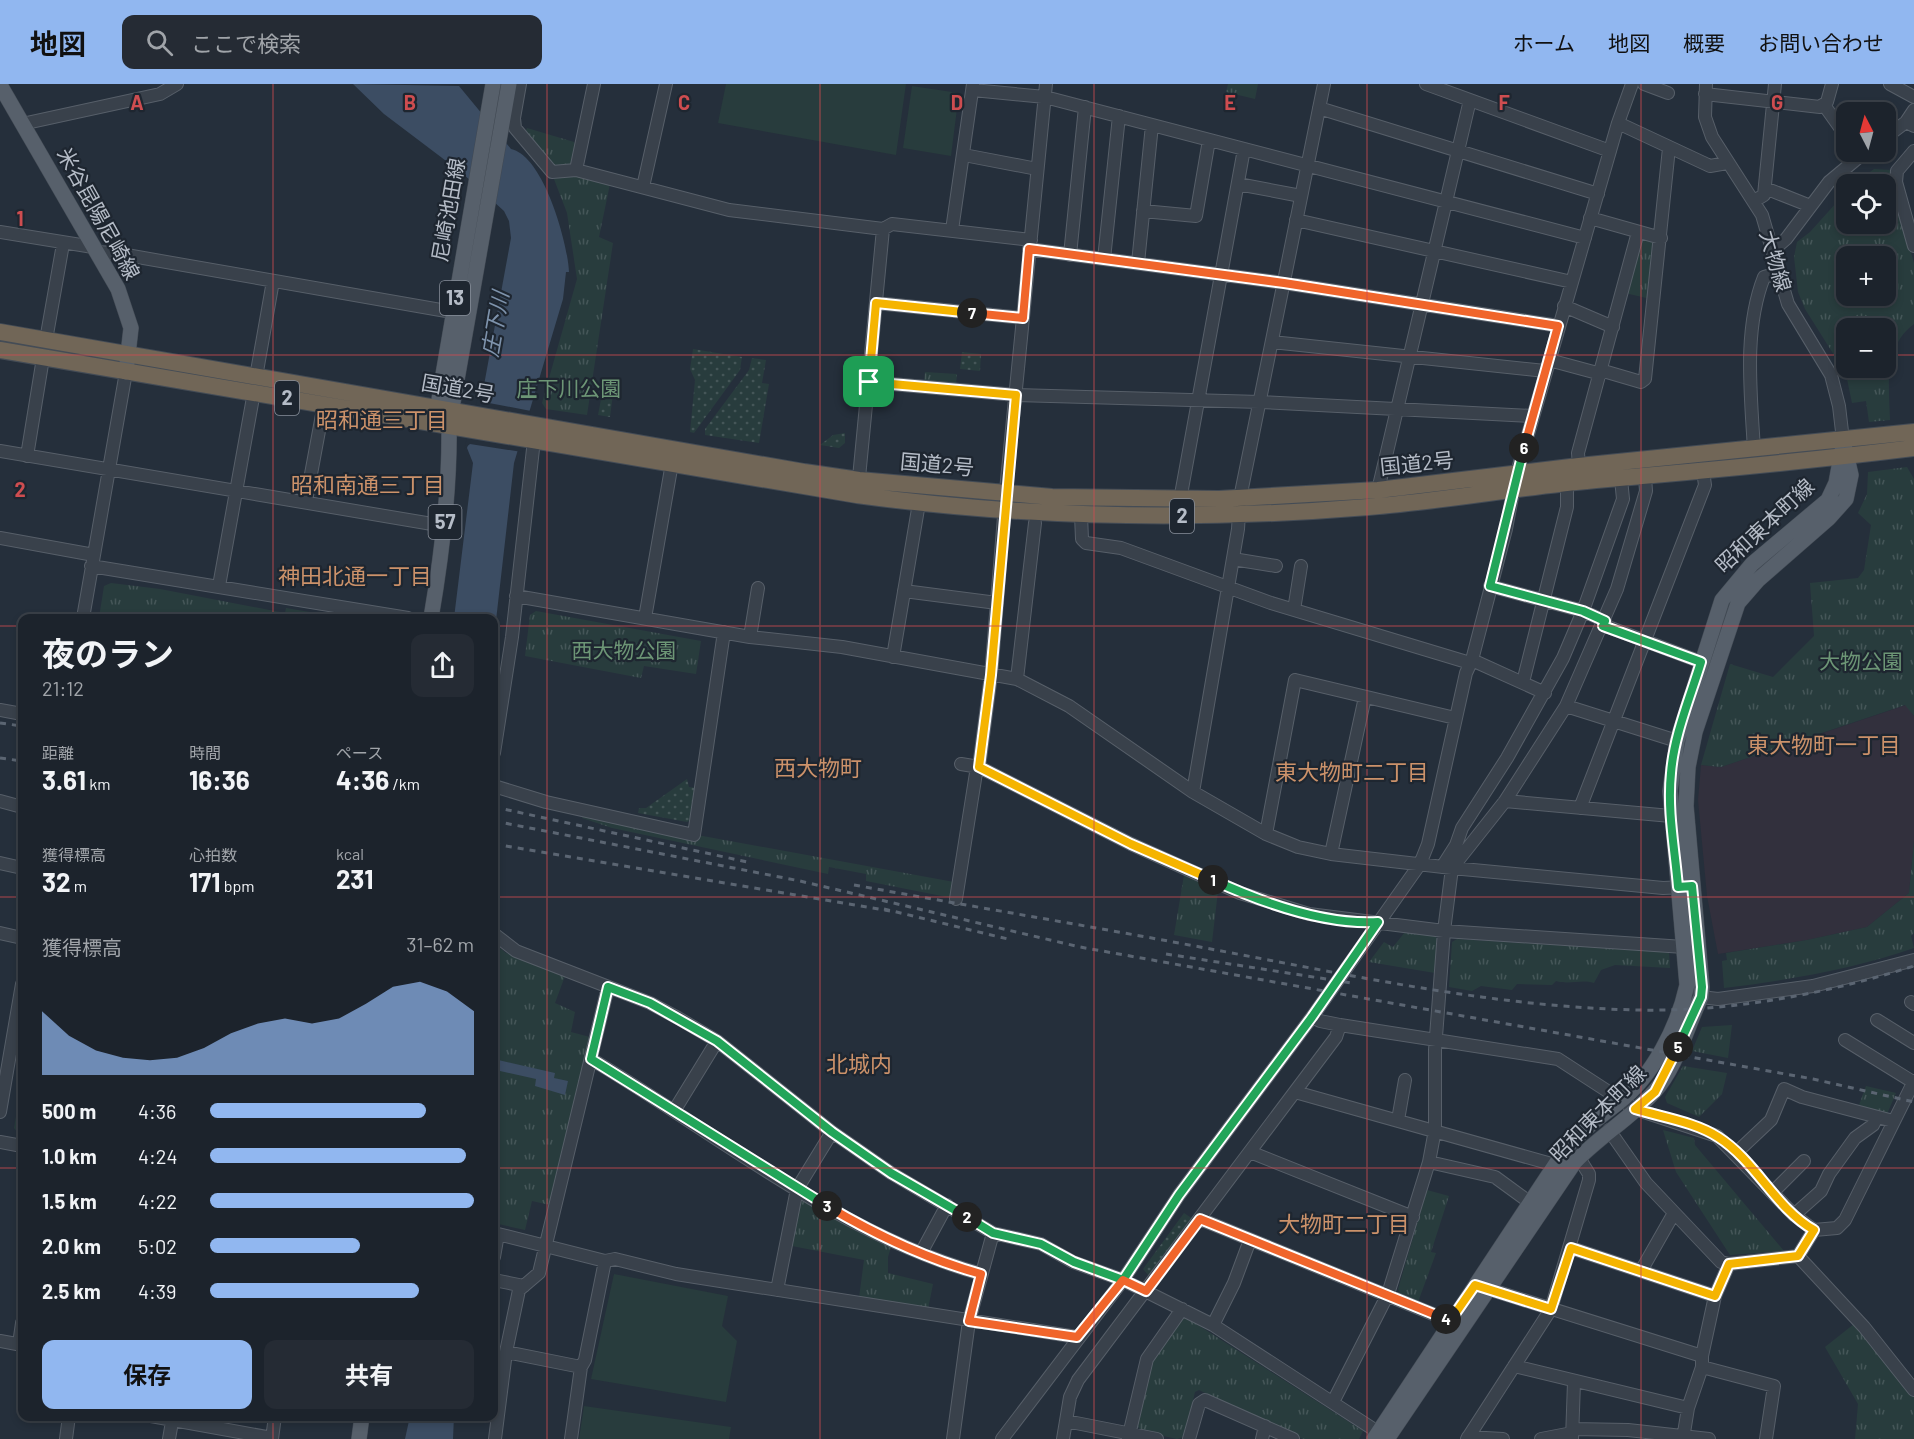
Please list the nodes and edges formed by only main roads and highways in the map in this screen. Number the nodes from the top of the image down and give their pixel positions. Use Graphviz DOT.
graph roads {
  1 [pos="493,84"];
  2 [pos="509,84"];
  3 [pos="0,85"];
  4 [pos="0,332"];
  5 [pos="0,350"];
  6 [pos="127,363"];
  7 [pos="255,385"];
  8 [pos="454,417"];
  9 [pos="529,434"];
  10 [pos="1913,447"];
  11 [pos="1844,451"];
  12 [pos="1514,483"];
  13 [pos="858,487"];
  14 [pos="1006,502"];
  15 [pos="1239,514"];
  16 [pos="432,614"];
  17 [pos="1685,887"];
  18 [pos="1481,1287"];
  19 [pos="361,1421"];
  20 [pos="1383,1438"];
  21 [pos="359,1439"];
  1 -- 8 [label="main road, 尼崎池田線 / 13"];
  2 -- 8 [label="main road, 尼崎池田線 / 13"];
  3 -- 6 [label="main road, 米谷昆陽尼崎線"];
  4 -- 6 [label="highway, 国道2号 / 2"];
  5 -- 6 [label="highway, 国道2号 / 2"];
  6 -- 7 [label="highway, 国道2号 / 2"];
  7 -- 8 [label="highway, 国道2号 / 2"];
  7 -- 8 [label="highway, 国道2号 / 2"];
  8 -- 9 [label="highway, 国道2号 / 2"];
  8 -- 16 [label="main road, 57"];
  9 -- 13 [label="highway, 国道2号 / 2"];
  9 -- 13 [label="highway, 国道2号 / 2"];
  10 -- 11 [label="highway, 国道2号 / 2"];
  11 -- 12 [label="highway, 国道2号 / 2"];
  11 -- 12 [label="highway, 国道2号 / 2"];
  11 -- 17 [label="main road, 昭和東本町線"];
  11 -- 17 [label="main road, 昭和東本町線"];
  12 -- 15 [label="highway, 国道2号 / 2"];
  12 -- 15 [label="highway, 国道2号 / 2"];
  13 -- 14 [label="highway, 国道2号 / 2"];
  13 -- 14 [label="highway, 国道2号 / 2"];
  14 -- 15 [label="highway, 国道2号 / 2"];
  14 -- 15 [label="highway, 国道2号 / 2"];
  17 -- 18 [label="main road, 昭和東本町線"];
  17 -- 18 [label="main road, 昭和東本町線"];
  18 -- 20 [label="main road, 昭和東本町線"];
  18 -- 20 [label="main road, 昭和東本町線"];
  19 -- 21 [label="main road"];
}
